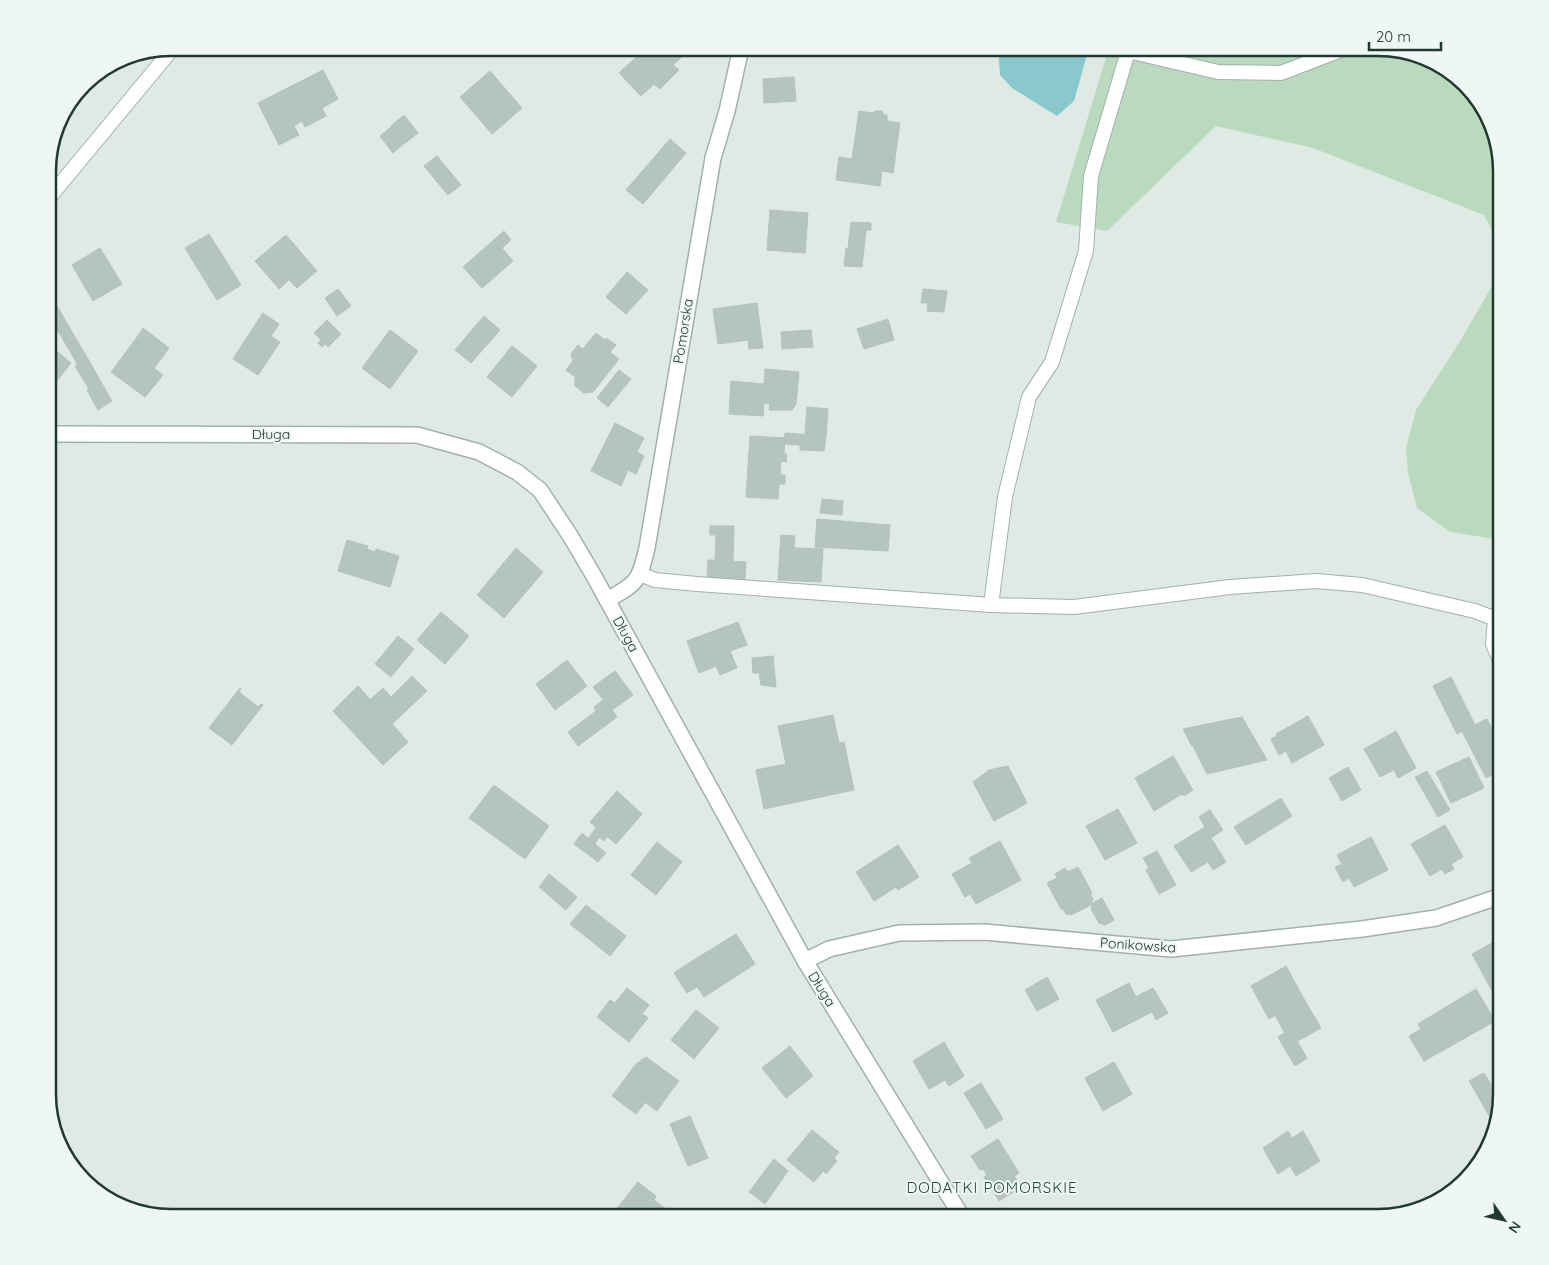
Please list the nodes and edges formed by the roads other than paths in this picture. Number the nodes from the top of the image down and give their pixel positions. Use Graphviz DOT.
graph roads {
  1 [pos="166,56"];
  2 [pos="738,56"];
  3 [pos="1127,56"];
  4 [pos="1156,56"];
  5 [pos="1325,56"];
  6 [pos="56,189"];
  7 [pos="56,434"];
  8 [pos="640,574"];
  9 [pos="607,600"];
  10 [pos="991,605"];
  11 [pos="1493,618"];
  12 [pos="1493,899"];
  13 [pos="805,961"];
  14 [pos="957,1209"];
  1 -- 6 [label="lane"];
  2 -- 8 [label="street, Pomorska"];
  3 -- 10 [label="lane"];
  4 -- 5 [label="lane"];
  7 -- 9 [label="street, Długa"];
  8 -- 9 [label="street, Pomorska"];
  8 -- 10 [label="lane"];
  9 -- 13 [label="street, Długa"];
  10 -- 11 [label="lane"];
  12 -- 13 [label="street, Ponikowska"];
  13 -- 14 [label="street, Długa"];
}
